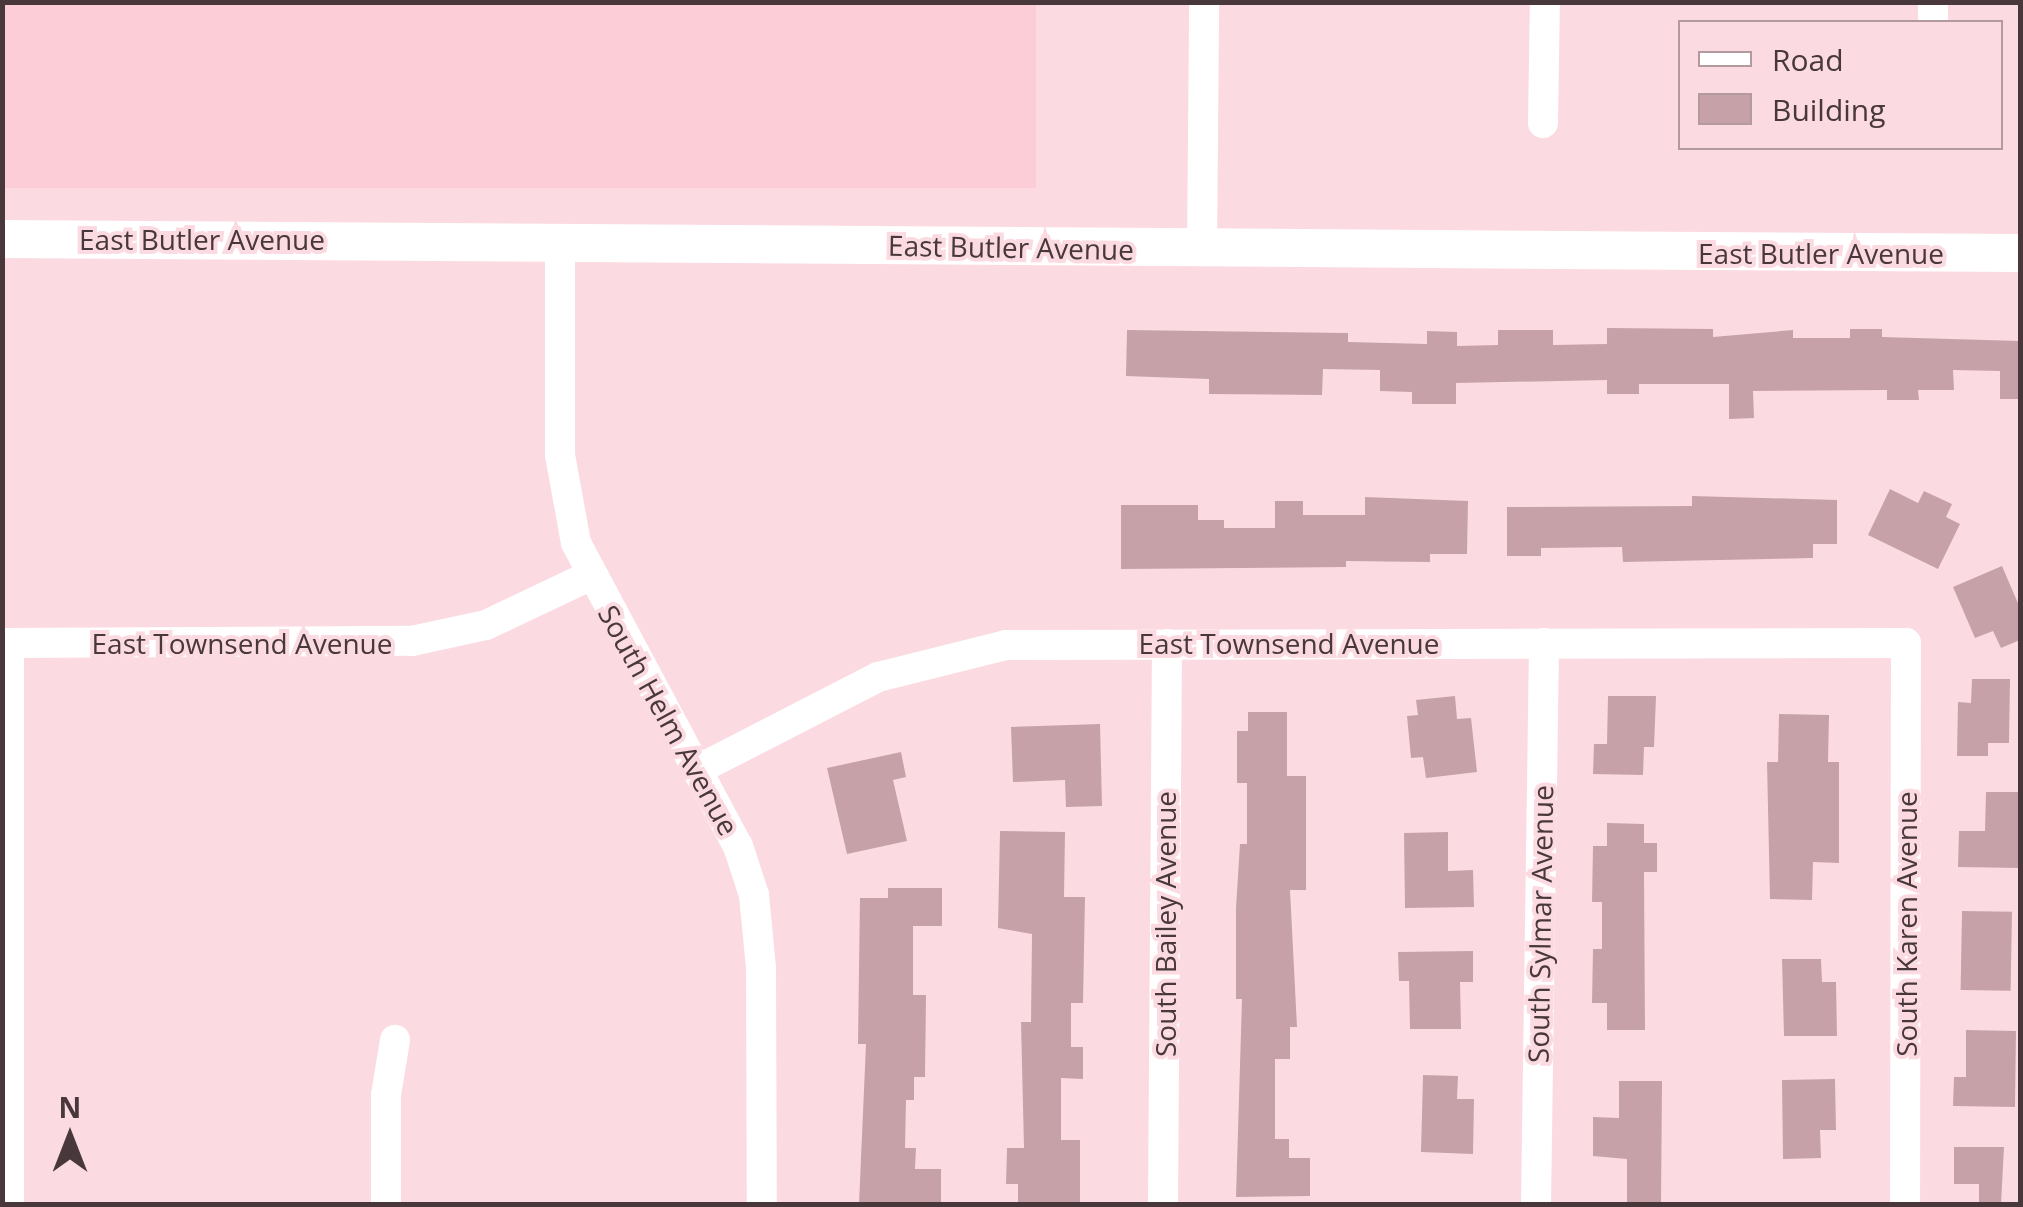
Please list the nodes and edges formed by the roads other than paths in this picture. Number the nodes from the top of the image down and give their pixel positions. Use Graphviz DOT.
graph roads {
  1 [pos="1204,2"];
  2 [pos="1545,2"];
  3 [pos="1543,123"];
  4 [pos="2,239"];
  5 [pos="560,239"];
  6 [pos="1202,250"];
  7 [pos="2020,253"];
  8 [pos="589,576"];
  9 [pos="6,643"];
  10 [pos="1544,643"];
  11 [pos="1906,643"];
  12 [pos="1167,644"];
  13 [pos="698,769"];
  14 [pos="396,1040"];
  15 [pos="9,1204"];
  16 [pos="386,1204"];
  17 [pos="762,1204"];
  18 [pos="1163,1204"];
  19 [pos="1536,1204"];
  20 [pos="1904,1204"];
  1 -- 6 [label="street"];
  2 -- 3 [label="street"];
  4 -- 5 [label="street, East Butler Avenue"];
  5 -- 6 [label="street, East Butler Avenue"];
  5 -- 8 [label="street, South Helm Avenue"];
  6 -- 7 [label="street, East Butler Avenue"];
  8 -- 9 [label="street, East Townsend Avenue"];
  8 -- 13 [label="street, South Helm Avenue"];
  9 -- 15 [label="street"];
  10 -- 11 [label="street, East Townsend Avenue"];
  10 -- 12 [label="street, East Townsend Avenue"];
  10 -- 19 [label="street, South Sylmar Avenue"];
  11 -- 20 [label="street, South Karen Avenue"];
  12 -- 13 [label="street, East Townsend Avenue"];
  12 -- 18 [label="street, South Bailey Avenue"];
  13 -- 17 [label="street, South Helm Avenue"];
  14 -- 16 [label="street"];
}
